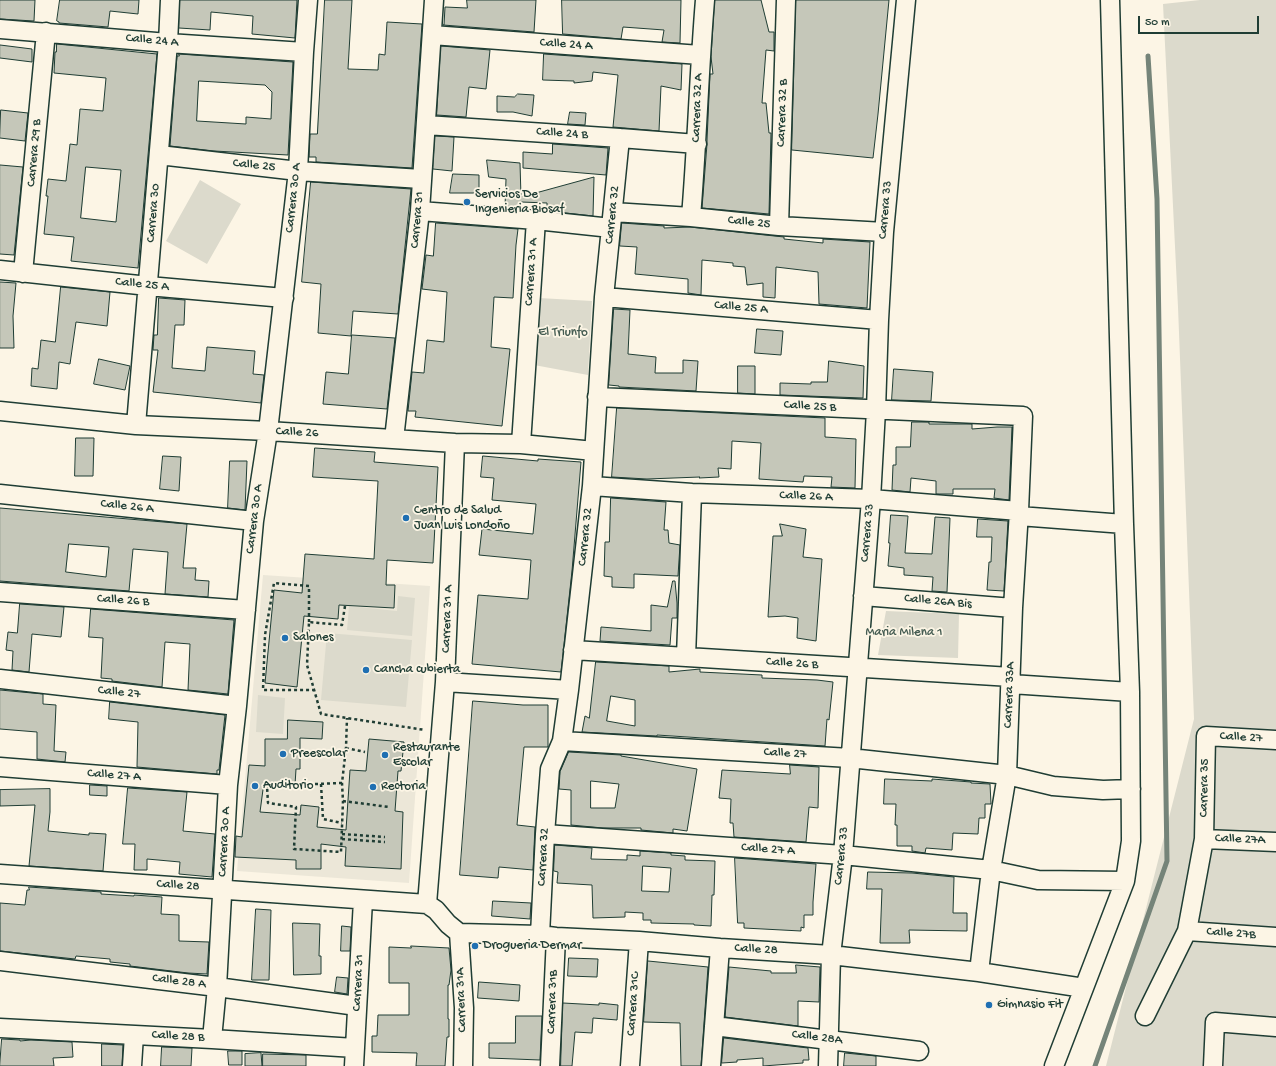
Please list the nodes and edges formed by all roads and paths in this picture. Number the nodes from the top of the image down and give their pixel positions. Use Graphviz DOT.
graph roads {
  1 [pos="170,0"];
  2 [pos="308,0"];
  3 [pos="434,0"];
  4 [pos="705,0"];
  5 [pos="786,0"];
  6 [pos="906,0"];
  7 [pos="1110,0"];
  8 [pos="0,29"];
  9 [pos="46,32"];
  10 [pos="432,35"];
  11 [pos="168,43"];
  12 [pos="304,52"];
  13 [pos="700,55"];
  14 [pos="426,125"];
  15 [pos="620,138"];
  16 [pos="697,144"];
  17 [pos="159,155"];
  18 [pos="298,171"];
  19 [pos="421,179"];
  20 [pos="420,211"];
  21 [pos="691,217"];
  22 [pos="536,220"];
  23 [pos="612,220"];
  24 [pos="779,226"];
  25 [pos="884,232"];
  26 [pos="0,270"];
  27 [pos="23,273"];
  28 [pos="148,286"];
  29 [pos="604,297"];
  30 [pos="284,298"];
  31 [pos="879,320"];
  32 [pos="597,397"];
  33 [pos="876,410"];
  34 [pos="0,411"];
  35 [pos="1023,416"];
  36 [pos="136,425"];
  37 [pos="268,431"];
  38 [pos="394,439"];
  39 [pos="455,442"];
  40 [pos="521,444"];
  41 [pos="594,451"];
  42 [pos="592,486"];
  43 [pos="692,493"];
  44 [pos="0,494"];
  45 [pos="871,499"];
  46 [pos="1019,514"];
  47 [pos="254,521"];
  48 [pos="1124,524"];
  49 [pos="0,592"];
  50 [pos="864,596"];
  51 [pos="344,606"];
  52 [pos="1013,608"];
  53 [pos="246,610"];
  54 [pos="309,622"];
  55 [pos="573,650"];
  56 [pos="686,657"];
  57 [pos="858,668"];
  58 [pos="0,680"];
  59 [pos="1011,680"];
  60 [pos="445,682"];
  61 [pos="314,690"];
  62 [pos="569,690"];
  63 [pos="1130,692"];
  64 [pos="237,706"];
  65 [pos="347,718"];
  66 [pos="441,732"];
  67 [pos="1206,736"];
  68 [pos="1276,740"];
  69 [pos="562,741"];
  70 [pos="346,748"];
  71 [pos="365,752"];
  72 [pos="850,758"];
  73 [pos="0,767"];
  74 [pos="1007,775"];
  75 [pos="342,783"];
  76 [pos="321,784"];
  77 [pos="228,785"];
  78 [pos="1131,789"];
  79 [pos="343,801"];
  80 [pos="389,806"];
  81 [pos="342,823"];
  82 [pos="342,834"];
  83 [pos="545,834"];
  84 [pos="384,836"];
  85 [pos="342,839"];
  86 [pos="1204,839"];
  87 [pos="385,842"];
  88 [pos="1276,842"];
  89 [pos="843,855"];
  90 [pos="991,870"];
  91 [pos="0,874"];
  92 [pos="1124,881"];
  93 [pos="223,890"];
  94 [pos="364,900"];
  95 [pos="432,907"];
  96 [pos="1187,931"];
  97 [pos="459,933"];
  98 [pos="548,936"];
  99 [pos="1276,937"];
  100 [pos="639,941"];
  101 [pos="720,948"];
  102 [pos="831,955"];
  103 [pos="0,961"];
  104 [pos="979,972"];
  105 [pos="217,987"];
  106 [pos="1084,988"];
  107 [pos="357,1006"];
  108 [pos="1145,1016"];
  109 [pos="714,1026"];
  110 [pos="1276,1027"];
  111 [pos="0,1028"];
  112 [pos="134,1035"];
  113 [pos="212,1039"];
  114 [pos="829,1039"];
  115 [pos="355,1048"];
  116 [pos="919,1051"];
  117 [pos="132,1066"];
  118 [pos="354,1066"];
  119 [pos="463,1066"];
  120 [pos="550,1066"];
  121 [pos="630,1066"];
  122 [pos="711,1066"];
  123 [pos="828,1066"];
  124 [pos="1054,1066"];
  125 [pos="1213,1066"];
  1 -- 11 [label="street, Carrera 30"];
  2 -- 12 [label="street, Carrera 30 A"];
  3 -- 10 [label="street, Carrera 31"];
  4 -- 13 [label="street, Carrera 32 A"];
  5 -- 24 [label="street, Carrera 32 B"];
  6 -- 25 [label="street, Carrera 33"];
  7 -- 48 [label="street"];
  8 -- 9 [label="street, Calle 24 A"];
  9 -- 11 [label="street, Calle 24 A"];
  9 -- 27 [label="street, Carrera 29 B"];
  10 -- 13 [label="street, Calle 24 A"];
  10 -- 14 [label="street, Carrera 31"];
  11 -- 12 [label="street, Calle 24 A"];
  11 -- 17 [label="street, Carrera 30"];
  12 -- 18 [label="street, Carrera 30 A"];
  13 -- 16 [label="street, Carrera 32 A"];
  14 -- 15 [label="street, Calle 24 B"];
  14 -- 19 [label="street, Carrera 31"];
  15 -- 16 [label="street, Calle 24 B"];
  15 -- 23 [label="street, Carrera 32"];
  16 -- 21 [label="street, Carrera 32 A"];
  17 -- 18 [label="street, Calle 25"];
  17 -- 28 [label="street, Carrera 30"];
  18 -- 19 [label="street, Calle 25"];
  18 -- 30 [label="street, Carrera 30 A"];
  19 -- 20 [label="street, Carrera 31"];
  20 -- 22 [label="street, Calle 25"];
  20 -- 38 [label="street, Carrera 31"];
  21 -- 23 [label="street, Calle 25"];
  21 -- 24 [label="street, Calle 25"];
  22 -- 23 [label="street, Calle 25"];
  22 -- 40 [label="street, Carrera 31 A"];
  23 -- 29 [label="street, Carrera 32"];
  24 -- 25 [label="street, Calle 25"];
  25 -- 31 [label="street, Carrera 33"];
  26 -- 27 [label="street, Calle 25 A"];
  27 -- 28 [label="street, Calle 25 A"];
  28 -- 30 [label="street, Calle 25 A"];
  28 -- 36 [label="street, Carrera 30"];
  29 -- 31 [label="street, Calle 25 A"];
  29 -- 32 [label="street, Carrera 32"];
  30 -- 37 [label="street, Carrera 30 A"];
  31 -- 33 [label="street, Carrera 33"];
  32 -- 33 [label="street, Calle 25 B"];
  32 -- 41 [label="street, Carrera 32"];
  33 -- 35 [label="street, Calle 25 B"];
  33 -- 45 [label="street, Carrera 33"];
  34 -- 36 [label="street, Calle 26"];
  35 -- 46 [label="street, Carrera 33A"];
  36 -- 37 [label="street, Calle 26"];
  37 -- 38 [label="street, Calle 26"];
  37 -- 47 [label="street, Carrera 30 A"];
  38 -- 39 [label="street, Calle 26"];
  39 -- 40 [label="street, Calle 26"];
  39 -- 60 [label="street, Carrera 31 A"];
  40 -- 41 [label="street, Calle 26"];
  41 -- 42 [label="street, Carrera 32"];
  42 -- 43 [label="street, Calle 26 A"];
  42 -- 55 [label="street, Carrera 32"];
  43 -- 45 [label="street, Calle 26 A"];
  43 -- 56 [label="street"];
  44 -- 47 [label="street, Calle 26 A"];
  45 -- 46 [label="street, Calle 26 A"];
  45 -- 50 [label="street, Carrera 33"];
  46 -- 48 [label="street, Calle 26 A"];
  46 -- 52 [label="street, Carrera 33A"];
  47 -- 53 [label="street, Carrera 30 A"];
  48 -- 63 [label="street"];
  49 -- 53 [label="street, Calle 26 B"];
  50 -- 52 [label="street, Calle 26A Bis"];
  50 -- 57 [label="street, Carrera 33"];
  51 -- 54 [label="path"];
  52 -- 59 [label="street, Carrera 33A"];
  53 -- 64 [label="street, Carrera 30 A"];
  54 -- 61 [label="path"];
  54 -- 61 [label="path"];
  55 -- 56 [label="street, Calle 26 B"];
  55 -- 62 [label="street, Carrera 32"];
  56 -- 57 [label="street, Calle 26 B"];
  57 -- 59 [label="street, Calle 26 B"];
  57 -- 72 [label="street, Carrera 33"];
  58 -- 64 [label="street, Calle 27"];
  59 -- 63 [label="street, Calle 26 B"];
  59 -- 74 [label="street, Carrera 33A"];
  60 -- 62 [label="street"];
  60 -- 66 [label="street, Carrera 31 A"];
  61 -- 65 [label="path"];
  62 -- 69 [label="street, Carrera 32"];
  63 -- 78 [label="street"];
  64 -- 77 [label="street, Carrera 30 A"];
  65 -- 66 [label="path"];
  65 -- 70 [label="path"];
  66 -- 95 [label="street, Carrera 31 A"];
  67 -- 68 [label="street, Calle 27"];
  67 -- 86 [label="street, Carrera 35"];
  69 -- 72 [label="street, Calle 27"];
  69 -- 83 [label="street, Carrera 32"];
  70 -- 71 [label="path"];
  70 -- 75 [label="path"];
  72 -- 74 [label="street, Calle 27"];
  72 -- 89 [label="street, Carrera 33"];
  73 -- 77 [label="street, Calle 27 A"];
  74 -- 78 [label="street, Calle 27"];
  74 -- 90 [label="street, Carrera 33A"];
  75 -- 76 [label="path"];
  75 -- 79 [label="path"];
  76 -- 81 [label="path"];
  76 -- 85 [label="path"];
  77 -- 93 [label="street, Carrera 30 A"];
  78 -- 92 [label="street"];
  79 -- 80 [label="path"];
  79 -- 81 [label="path"];
  81 -- 82 [label="path"];
  82 -- 84 [label="path"];
  82 -- 85 [label="path"];
  83 -- 89 [label="street, Calle 27 A"];
  83 -- 98 [label="street, Carrera 32"];
  85 -- 87 [label="path"];
  86 -- 88 [label="street, Calle 27A"];
  86 -- 96 [label="street, Carrera 35"];
  89 -- 90 [label="street, Calle 27 A"];
  89 -- 102 [label="street, Carrera 33"];
  90 -- 92 [label="street, Calle 27 A"];
  90 -- 104 [label="street, Carrera 33A"];
  91 -- 93 [label="street, Calle 28"];
  92 -- 106 [label="street"];
  93 -- 94 [label="street, Calle 28"];
  93 -- 105 [label="street, Carrera 30 A"];
  94 -- 95 [label="street, Calle 28"];
  94 -- 107 [label="street, Carrera 31"];
  95 -- 97 [label="street"];
  96 -- 99 [label="street, Calle 27B"];
  96 -- 108 [label="street, Carrera 35"];
  97 -- 98 [label="street, Calle 28"];
  97 -- 119 [label="street, Carrera 31A"];
  98 -- 100 [label="street, Calle 28"];
  98 -- 120 [label="street, Carrera 31B"];
  100 -- 101 [label="street, Calle 28"];
  100 -- 121 [label="street, Carrera 31C"];
  101 -- 102 [label="street, Calle 28"];
  101 -- 109 [label="street"];
  102 -- 104 [label="street, Calle 28"];
  102 -- 114 [label="street, Carrera 33"];
  103 -- 105 [label="street, Calle 28 A"];
  104 -- 106 [label="street, Calle 28"];
  105 -- 107 [label="street, Calle 28 A"];
  105 -- 113 [label="street, Carrera 30 A"];
  106 -- 124 [label="street"];
  107 -- 115 [label="street, Carrera 31"];
  109 -- 114 [label="street, Calle 28A"];
  109 -- 122 [label="street"];
  110 -- 125 [label="street"];
  111 -- 112 [label="street, Calle 28 B"];
  112 -- 113 [label="street, Calle 28 B"];
  112 -- 117 [label="street"];
  113 -- 115 [label="street, Calle 28 B"];
  114 -- 116 [label="street, Calle 28A"];
  114 -- 123 [label="street, Carrera 33"];
  115 -- 118 [label="street, Carrera 31"];
}
